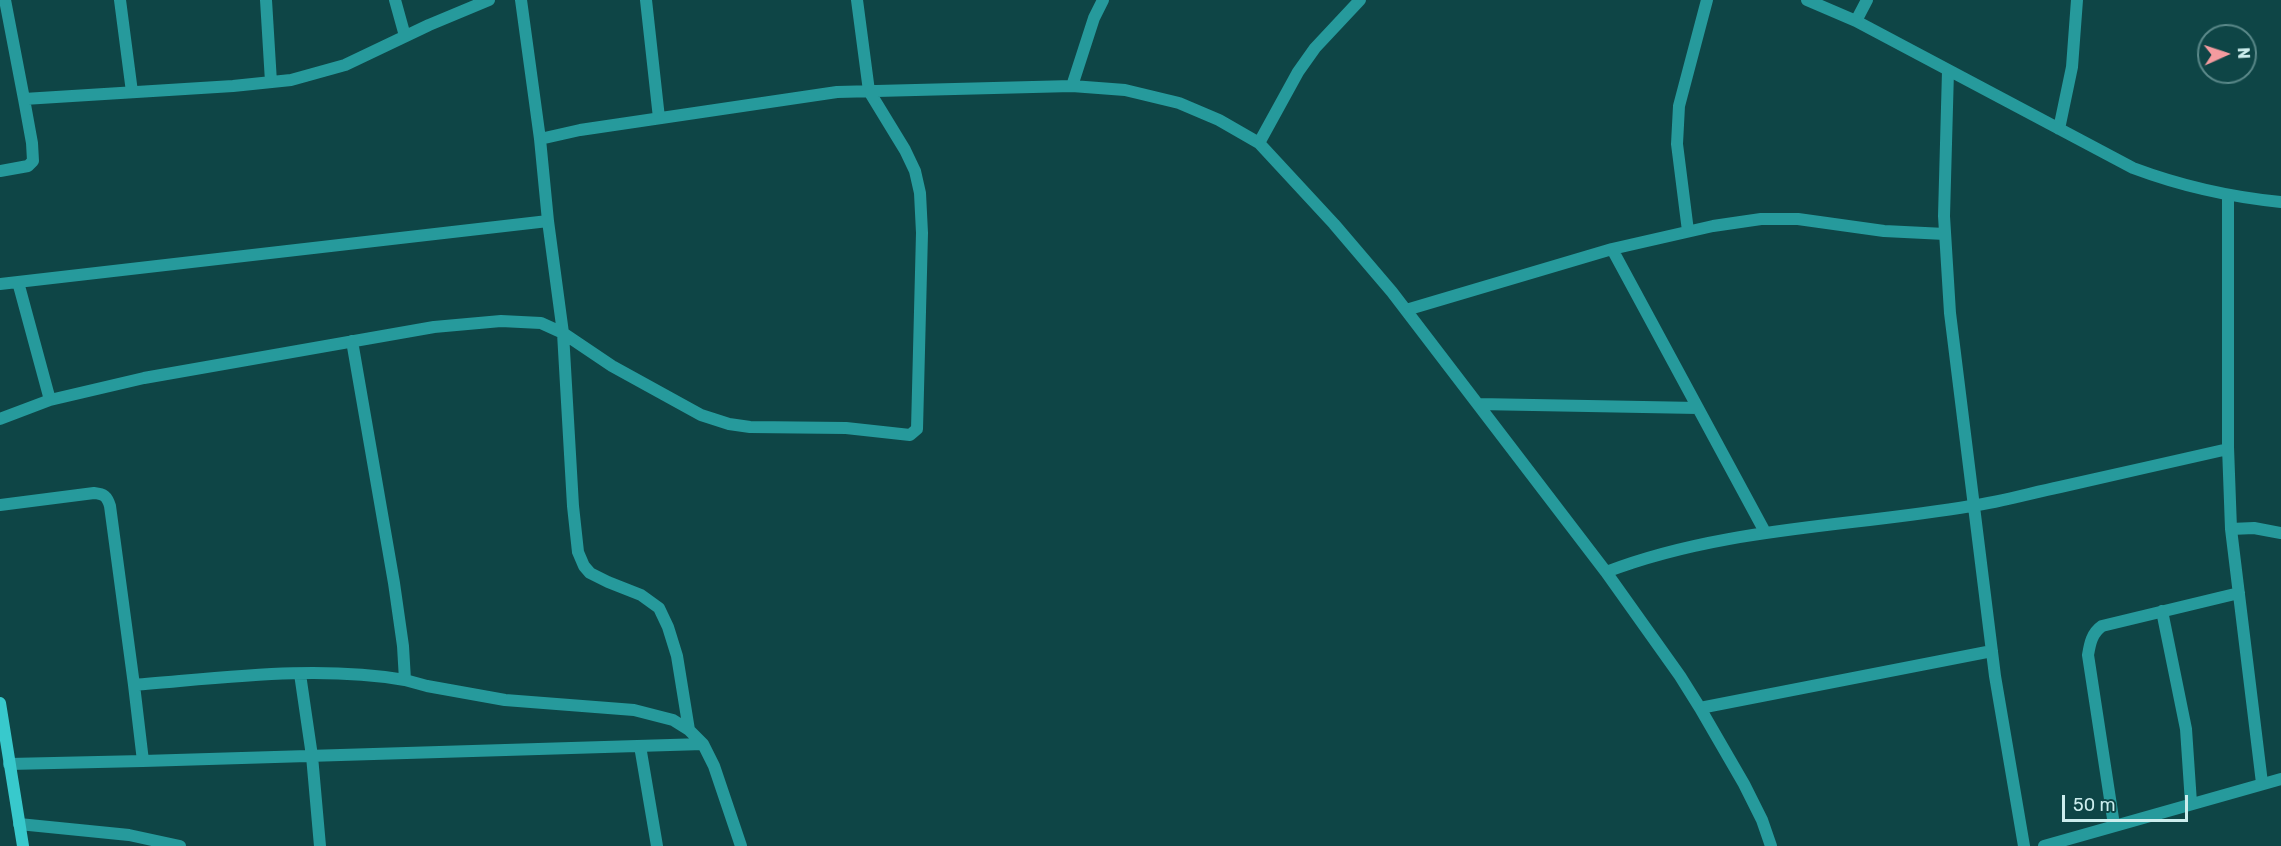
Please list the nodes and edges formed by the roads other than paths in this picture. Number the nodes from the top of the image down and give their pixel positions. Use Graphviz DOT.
graph roads {
  1 [pos="5,0"];
  2 [pos="120,0"];
  3 [pos="266,0"];
  4 [pos="395,0"];
  5 [pos="489,0"];
  6 [pos="521,0"];
  7 [pos="646,0"];
  8 [pos="857,0"];
  9 [pos="1102,0"];
  10 [pos="1360,0"];
  11 [pos="1707,0"];
  12 [pos="1807,0"];
  13 [pos="1867,0"];
  14 [pos="2077,0"];
  15 [pos="1856,21"];
  16 [pos="405,36"];
  17 [pos="1948,71"];
  18 [pos="271,82"];
  19 [pos="1072,86"];
  20 [pos="869,91"];
  21 [pos="132,92"];
  22 [pos="24,99"];
  23 [pos="659,118"];
  24 [pos="2059,129"];
  25 [pos="540,139"];
  26 [pos="1259,143"];
  27 [pos="0,171"];
  28 [pos="2228,195"];
  29 [pos="2281,202"];
  30 [pos="548,221"];
  31 [pos="1688,231"];
  32 [pos="1945,234"];
  33 [pos="1612,249"];
  34 [pos="18,282"];
  35 [pos="0,284"];
  36 [pos="1406,310"];
  37 [pos="563,333"];
  38 [pos="352,341"];
  39 [pos="50,400"];
  40 [pos="1478,404"];
  41 [pos="1698,408"];
  42 [pos="0,419"];
  43 [pos="2228,449"];
  44 [pos="0,505"];
  45 [pos="1974,506"];
  46 [pos="2231,529"];
  47 [pos="1765,532"];
  48 [pos="2281,533"];
  49 [pos="1606,572"];
  50 [pos="2239,593"];
  51 [pos="2162,611"];
  52 [pos="1992,651"];
  53 [pos="300,674"];
  54 [pos="405,680"];
  55 [pos="134,685"];
  56 [pos="0,703"];
  57 [pos="1700,708"];
  58 [pos="689,730"];
  59 [pos="703,744"];
  60 [pos="640,746"];
  61 [pos="312,756"];
  62 [pos="143,761"];
  63 [pos="9,764"];
  64 [pos="2281,779"];
  65 [pos="2262,783"];
  66 [pos="2191,803"];
  67 [pos="19,824"];
  68 [pos="2115,825"];
  69 [pos="22,846"];
  70 [pos="180,846"];
  71 [pos="320,846"];
  72 [pos="657,846"];
  73 [pos="741,846"];
  74 [pos="1770,846"];
  75 [pos="2024,846"];
  76 [pos="2044,846"];
  1 -- 22 [label="street"];
  2 -- 21 [label="street"];
  3 -- 18 [label="street"];
  4 -- 16 [label="street"];
  5 -- 16 [label="street"];
  6 -- 25 [label="street"];
  7 -- 23 [label="street"];
  8 -- 20 [label="street"];
  9 -- 19 [label="street"];
  10 -- 26 [label="street"];
  11 -- 31 [label="street"];
  12 -- 15 [label="street"];
  13 -- 15 [label="street"];
  14 -- 24 [label="street"];
  15 -- 17 [label="street"];
  16 -- 18 [label="street"];
  17 -- 24 [label="street"];
  17 -- 32 [label="street"];
  18 -- 21 [label="street"];
  19 -- 20 [label="street"];
  19 -- 26 [label="street"];
  20 -- 23 [label="street"];
  20 -- 37 [label="street"];
  21 -- 22 [label="street"];
  22 -- 27 [label="street"];
  23 -- 25 [label="street"];
  24 -- 28 [label="street"];
  25 -- 30 [label="street"];
  26 -- 36 [label="street"];
  28 -- 29 [label="street"];
  28 -- 43 [label="street"];
  30 -- 34 [label="street"];
  30 -- 37 [label="street"];
  31 -- 32 [label="street"];
  31 -- 33 [label="street"];
  32 -- 45 [label="street"];
  33 -- 36 [label="street"];
  33 -- 41 [label="street"];
  34 -- 35 [label="street"];
  34 -- 39 [label="street"];
  36 -- 40 [label="street"];
  37 -- 38 [label="street"];
  37 -- 58 [label="street"];
  38 -- 39 [label="street"];
  38 -- 54 [label="street"];
  39 -- 42 [label="street"];
  40 -- 41 [label="street"];
  40 -- 49 [label="street"];
  41 -- 47 [label="street"];
  43 -- 45 [label="street"];
  43 -- 46 [label="street"];
  44 -- 55 [label="street"];
  45 -- 47 [label="street"];
  45 -- 52 [label="street"];
  46 -- 48 [label="street"];
  46 -- 50 [label="street"];
  47 -- 49 [label="street"];
  49 -- 57 [label="street"];
  50 -- 51 [label="street"];
  50 -- 65 [label="street"];
  51 -- 66 [label="street"];
  51 -- 68 [label="street"];
  52 -- 57 [label="street"];
  52 -- 75 [label="street"];
  53 -- 54 [label="street"];
  53 -- 55 [label="street"];
  53 -- 61 [label="street"];
  54 -- 58 [label="street"];
  55 -- 62 [label="street"];
  56 -- 63 [label="street"];
  57 -- 74 [label="street"];
  58 -- 59 [label="street"];
  59 -- 60 [label="street"];
  59 -- 73 [label="street"];
  60 -- 61 [label="street"];
  60 -- 72 [label="street"];
  61 -- 62 [label="street"];
  61 -- 71 [label="street"];
  62 -- 63 [label="street"];
  63 -- 67 [label="street"];
  64 -- 65 [label="street"];
  65 -- 66 [label="street"];
  66 -- 68 [label="street"];
  67 -- 69 [label="street"];
  67 -- 70 [label="street"];
  68 -- 76 [label="street"];
}
